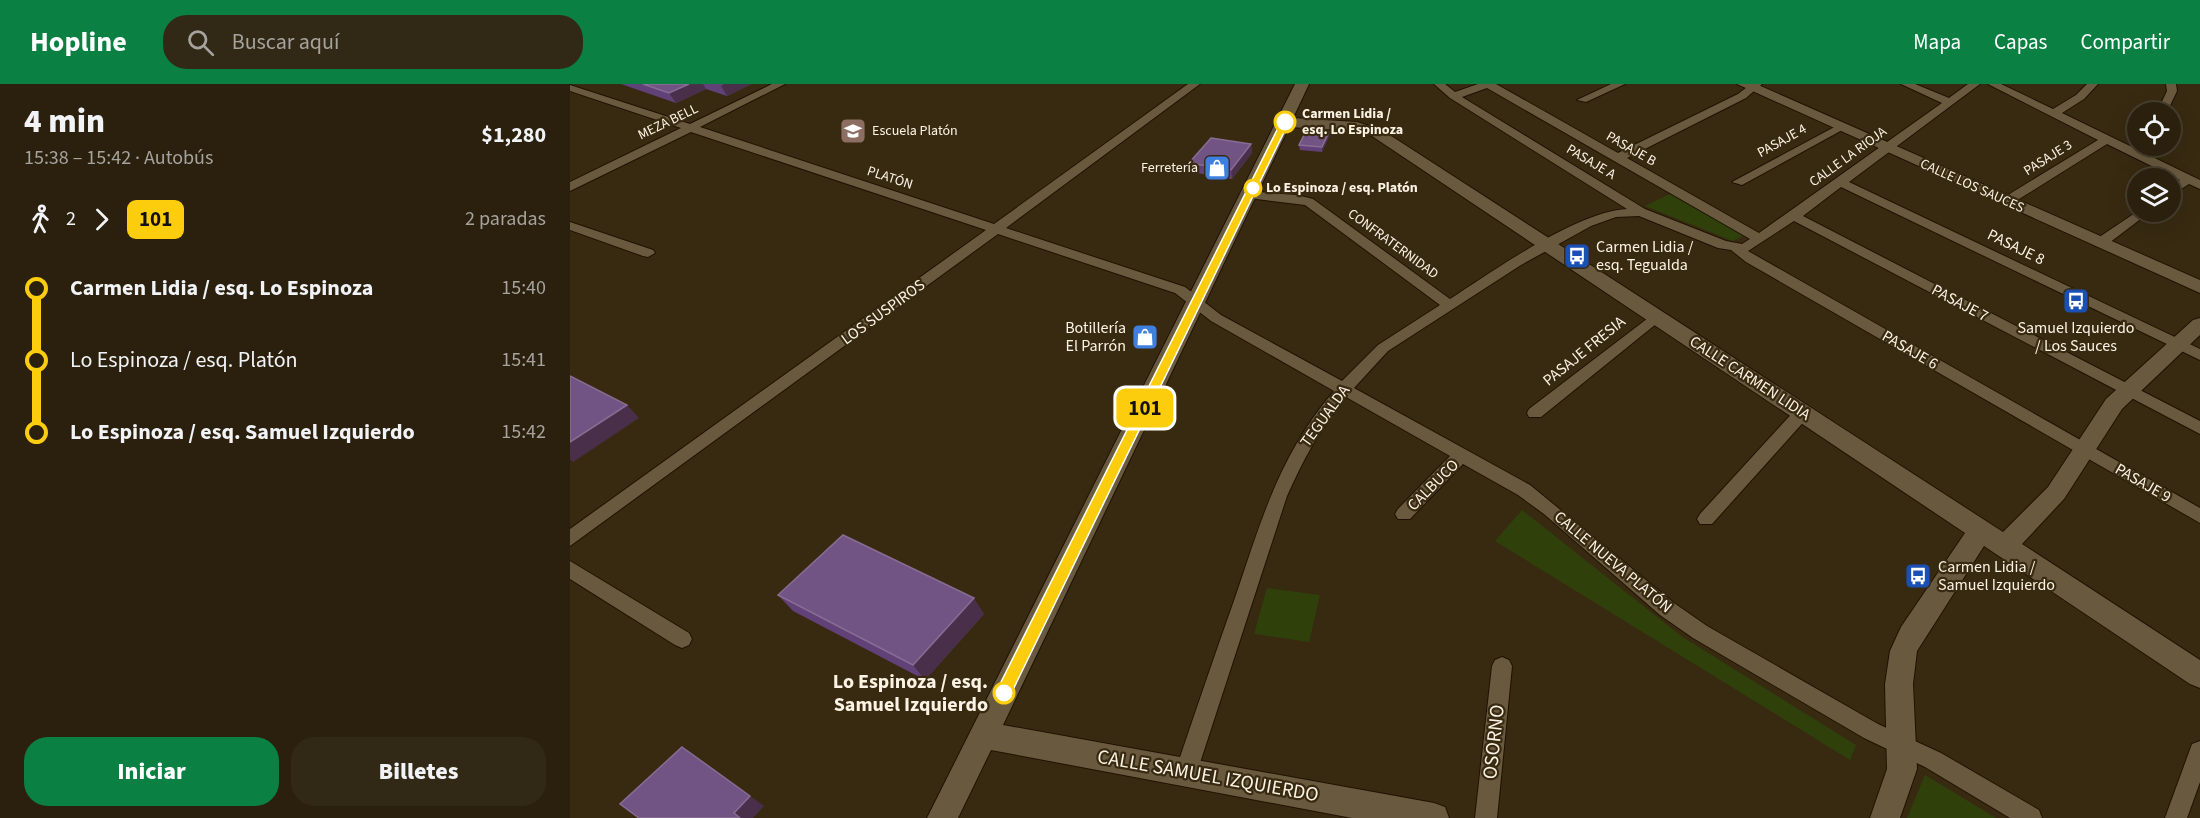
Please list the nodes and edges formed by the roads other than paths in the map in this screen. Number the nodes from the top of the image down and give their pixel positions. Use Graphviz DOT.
graph roads {
  1 [pos="780,84"];
  2 [pos="1195,84"];
  3 [pos="1302,84"];
  4 [pos="1439,84"];
  5 [pos="1488,84"];
  6 [pos="1620,84"];
  7 [pos="1906,84"];
  8 [pos="1975,84"];
  9 [pos="1993,84"];
  10 [pos="2093,84"];
  11 [pos="2171,84"];
  12 [pos="1751,85"];
  13 [pos="570,88"];
  14 [pos="1454,96"];
  15 [pos="1582,100"];
  16 [pos="1950,102"];
  17 [pos="2167,102"];
  18 [pos="2053,114"];
  19 [pos="1285,122"];
  20 [pos="1840,127"];
  21 [pos="690,128"];
  22 [pos="2105,140"];
  23 [pos="2127,146"];
  24 [pos="1887,148"];
  25 [pos="2121,148"];
  26 [pos="1618,158"];
  27 [pos="1840,182"];
  28 [pos="2194,182"];
  29 [pos="1738,183"];
  30 [pos="570,187"];
  31 [pos="1250,194"];
  32 [pos="2007,201"];
  33 [pos="1641,212"];
  34 [pos="1794,216"];
  35 [pos="2130,222"];
  36 [pos="570,226"];
  37 [pos="996,229"];
  38 [pos="1760,239"];
  39 [pos="2100,243"];
  40 [pos="1546,244"];
  41 [pos="1736,248"];
  42 [pos="648,253"];
  43 [pos="2200,287"];
  44 [pos="1197,303"];
  45 [pos="1449,304"];
  46 [pos="1656,317"];
  47 [pos="2200,324"];
  48 [pos="2177,345"];
  49 [pos="2200,356"];
  50 [pos="1344,389"];
  51 [pos="2127,390"];
  52 [pos="1802,412"];
  53 [pos="1535,413"];
  54 [pos="2200,428"];
  55 [pos="2085,450"];
  56 [pos="1462,455"];
  57 [pos="1404,514"];
  58 [pos="2200,516"];
  59 [pos="1706,519"];
  60 [pos="1981,530"];
  61 [pos="570,539"];
  62 [pos="2005,546"];
  63 [pos="570,569"];
  64 [pos="682,639"];
  65 [pos="1502,666"];
  66 [pos="2200,675"];
  67 [pos="983,735"];
  68 [pos="1904,746"];
  69 [pos="2200,751"];
  70 [pos="1186,772"];
  71 [pos="942,818"];
  72 [pos="1434,818"];
  73 [pos="1486,818"];
  74 [pos="1885,818"];
  75 [pos="2031,818"];
  76 [pos="2176,818"];
  1 -- 21 [label="street, MEZA BELL"];
  2 -- 37 [label="street, LOS SUSPIROS"];
  3 -- 19 [label="street"];
  4 -- 14 [label="street, PASAJE A"];
  5 -- 14 [label="street"];
  5 -- 26 [label="street, PASAJE B"];
  6 -- 15 [label="street"];
  7 -- 16 [label="street"];
  8 -- 16 [label="street, CALLE LA RIOJA"];
  9 -- 18 [label="street"];
  10 -- 18 [label="street"];
  11 -- 17 [label="street"];
  12 -- 20 [label="street, CALLE LOS SAUCES"];
  12 -- 26 [label="street"];
  13 -- 21 [label="street, PLATÓN"];
  14 -- 33 [label="street, PASAJE A"];
  16 -- 24 [label="street, CALLE LA RIOJA"];
  18 -- 22 [label="street"];
  19 -- 31 [label="street"];
  19 -- 40 [label="street, CALLE CARMEN LIDIA"];
  20 -- 24 [label="street, CALLE LOS SAUCES"];
  20 -- 29 [label="street, PASAJE 4"];
  21 -- 30 [label="street, MEZA BELL"];
  21 -- 37 [label="street, PLATÓN"];
  22 -- 25 [label="street"];
  22 -- 32 [label="street, PASAJE 3"];
  23 -- 25 [label="street"];
  24 -- 27 [label="street, CALLE LA RIOJA"];
  24 -- 32 [label="street, CALLE LOS SAUCES"];
  25 -- 28 [label="street"];
  26 -- 38 [label="street, PASAJE B"];
  27 -- 34 [label="street, CALLE LA RIOJA"];
  27 -- 48 [label="street, PASAJE 8"];
  31 -- 44 [label="street"];
  31 -- 45 [label="street, CONFRATERNIDAD"];
  32 -- 39 [label="street, CALLE LOS SAUCES"];
  33 -- 40 [label="street, TEGUALDA"];
  33 -- 41 [label="street, PASAJE A"];
  34 -- 38 [label="street, CALLE LA RIOJA"];
  34 -- 51 [label="street, PASAJE 7"];
  35 -- 39 [label="street"];
  36 -- 42 [label="street"];
  37 -- 44 [label="street, PLATÓN"];
  37 -- 61 [label="street, LOS SUSPIROS"];
  38 -- 41 [label="street, CALLE LA RIOJA"];
  39 -- 43 [label="street, CALLE LOS SAUCES"];
  40 -- 45 [label="street, TEGUALDA"];
  40 -- 46 [label="street, CALLE CARMEN LIDIA"];
  41 -- 55 [label="street, PASAJE 6"];
  44 -- 50 [label="street, CALLE NUEVA PLATÓN"];
  44 -- 67 [label="street"];
  45 -- 50 [label="street, TEGUALDA"];
  46 -- 52 [label="street, CALLE CARMEN LIDIA"];
  46 -- 53 [label="street, PASAJE FRESIA"];
  47 -- 48 [label="street"];
  48 -- 49 [label="street, PASAJE 8"];
  48 -- 51 [label="street"];
  50 -- 56 [label="street, CALLE NUEVA PLATÓN"];
  50 -- 70 [label="street, TEGUALDA"];
  51 -- 54 [label="street, PASAJE 7"];
  51 -- 55 [label="street"];
  52 -- 59 [label="street"];
  52 -- 60 [label="street, CALLE CARMEN LIDIA"];
  55 -- 58 [label="street, PASAJE 9"];
  55 -- 62 [label="street"];
  56 -- 57 [label="street, CALBUCO"];
  56 -- 68 [label="street, CALLE NUEVA PLATÓN"];
  60 -- 62 [label="street, CALLE CARMEN LIDIA"];
  60 -- 68 [label="street"];
  62 -- 66 [label="street, CALLE CARMEN LIDIA"];
  63 -- 64 [label="street"];
  65 -- 73 [label="street, OSORNO"];
  67 -- 70 [label="street, CALLE SAMUEL IZQUIERDO"];
  67 -- 71 [label="street"];
  68 -- 74 [label="street"];
  68 -- 75 [label="street, CALLE NUEVA PLATÓN"];
  69 -- 76 [label="street"];
  70 -- 72 [label="street, CALLE SAMUEL IZQUIERDO"];
}
